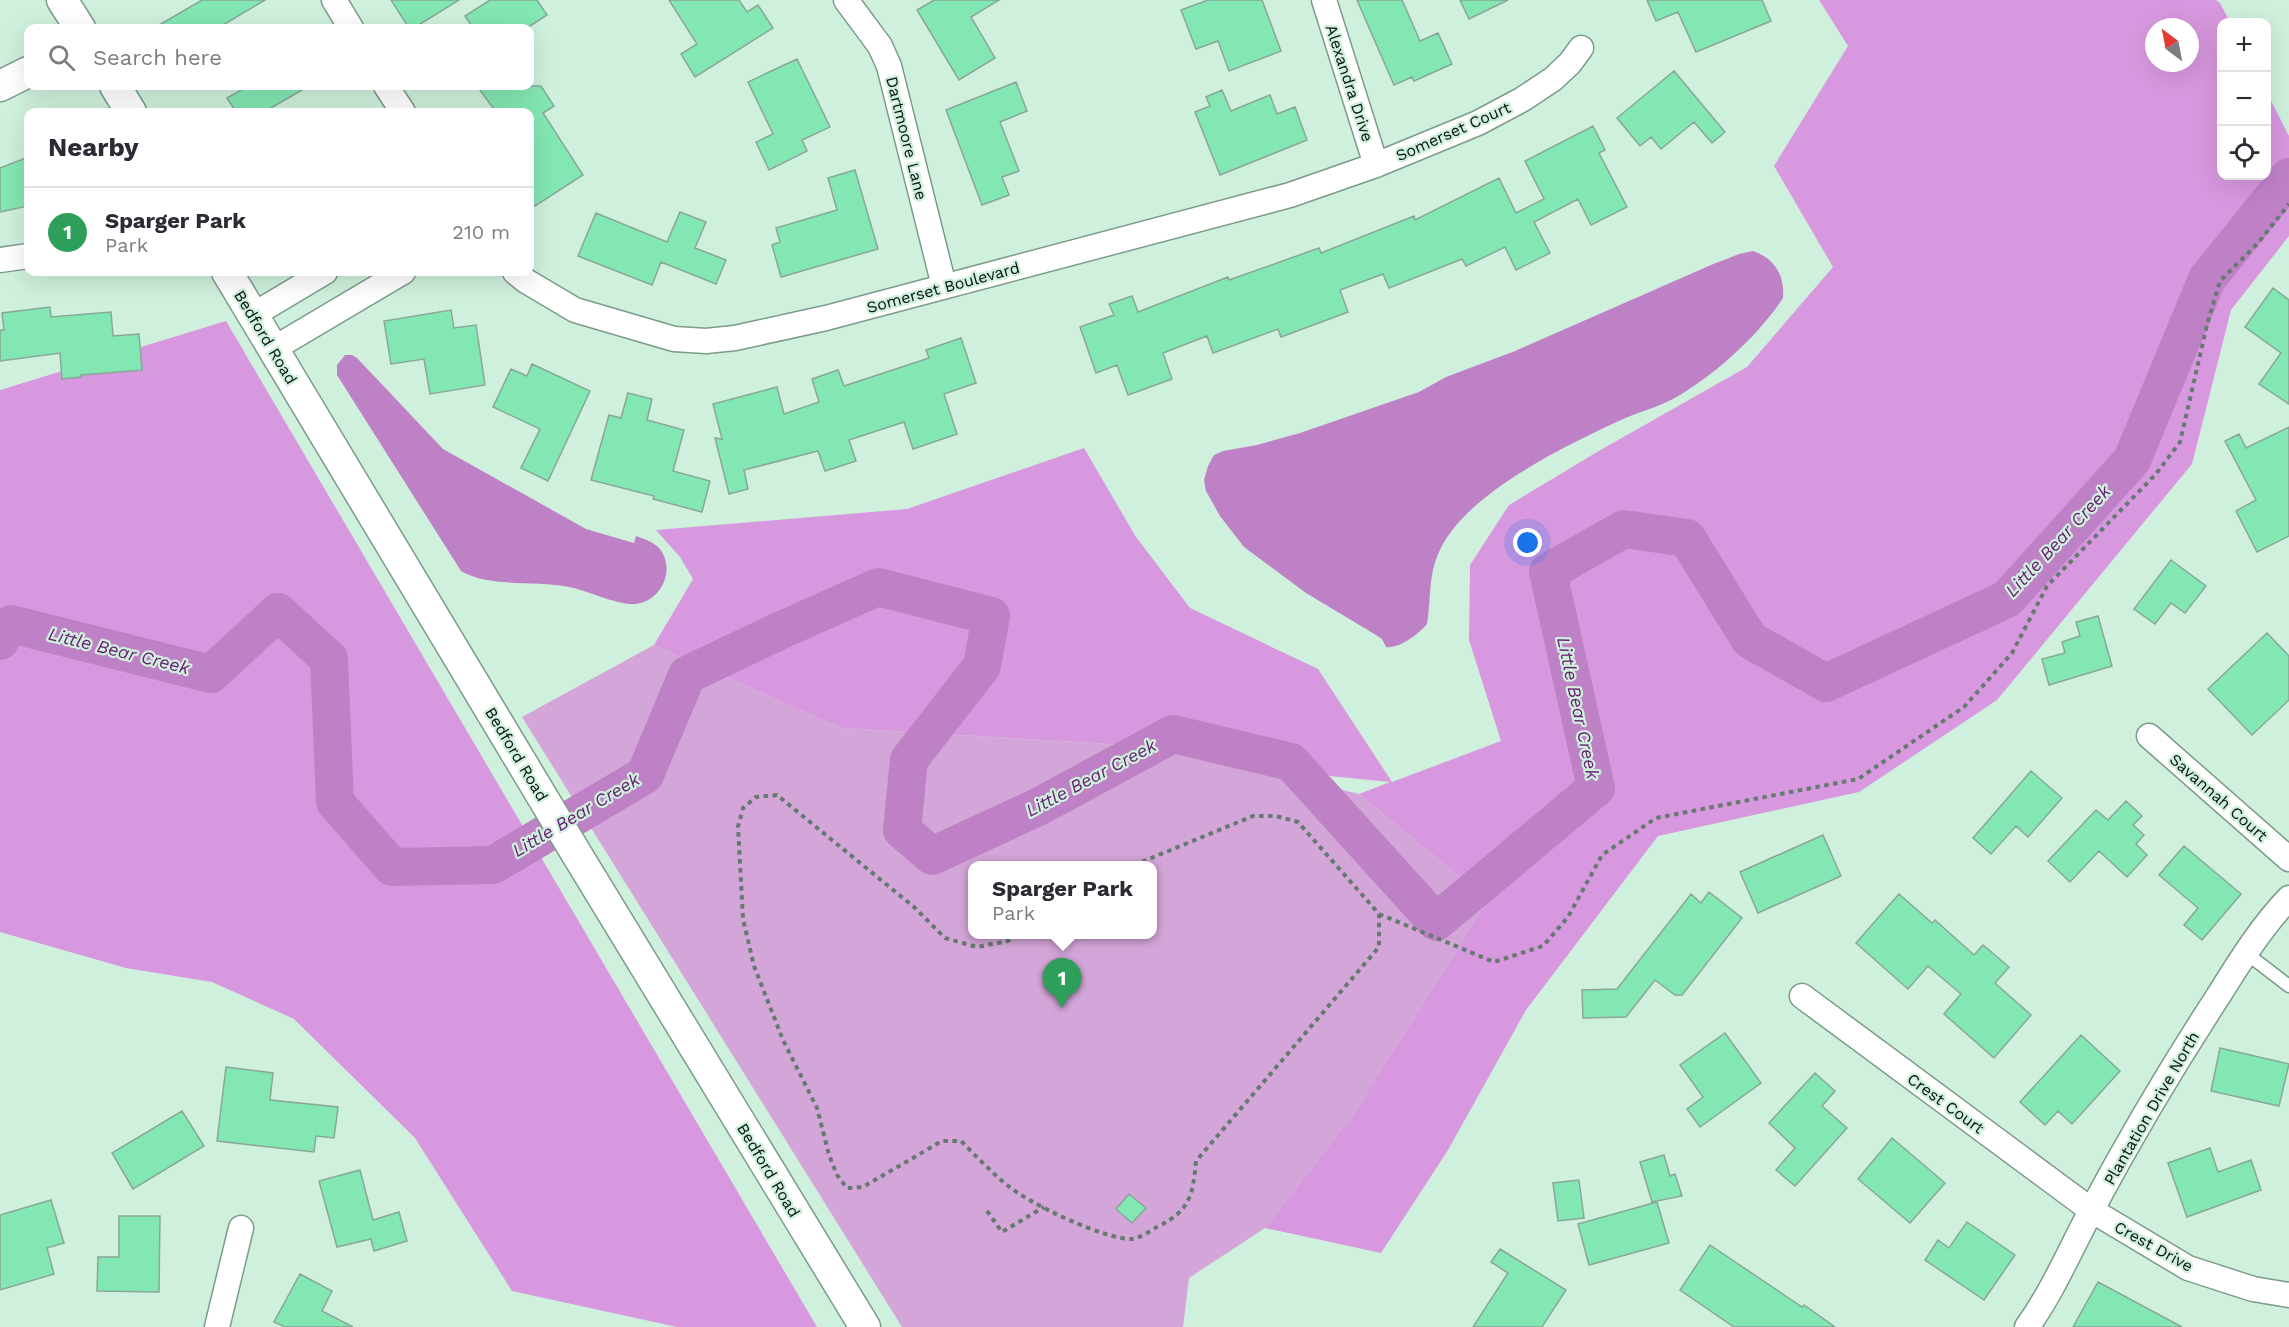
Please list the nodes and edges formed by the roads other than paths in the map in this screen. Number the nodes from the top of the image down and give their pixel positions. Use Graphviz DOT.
graph roads {
  1 [pos="63,0"];
  2 [pos="334,0"];
  3 [pos="846,0"];
  4 [pos="1324,0"];
  5 [pos="78,24"];
  6 [pos="349,24"];
  7 [pos="1581,48"];
  8 [pos="24,74"];
  9 [pos="0,87"];
  10 [pos="117,90"];
  11 [pos="389,90"];
  12 [pos="129,108"];
  13 [pos="400,108"];
  14 [pos="1376,165"];
  15 [pos="24,257"];
  16 [pos="0,260"];
  17 [pos="229,276"];
  18 [pos="318,276"];
  19 [pos="397,276"];
  20 [pos="520,276"];
  21 [pos="945,286"];
  22 [pos="253,315"];
  23 [pos="273,349"];
  24 [pos="2150,736"];
  25 [pos="2289,859"];
  26 [pos="2285,910"];
  27 [pos="2246,953"];
  28 [pos="2289,986"];
  29 [pos="1802,996"];
  30 [pos="2091,1210"];
  31 [pos="241,1228"];
  32 [pos="2289,1294"];
  33 [pos="218,1327"];
  34 [pos="865,1327"];
  35 [pos="2027,1327"];
  1 -- 5 [label="street"];
  2 -- 6 [label="street"];
  3 -- 21 [label="street, Dartmoore Lane"];
  4 -- 14 [label="street, Alexandra Drive"];
  7 -- 14 [label="street, Somerset Court"];
  8 -- 9 [label="street"];
  10 -- 12 [label="street"];
  11 -- 13 [label="street"];
  14 -- 21 [label="street, Somerset Boulevard"];
  15 -- 16 [label="street"];
  17 -- 22 [label="street, Bedford Road"];
  18 -- 22 [label="street"];
  19 -- 23 [label="street"];
  20 -- 21 [label="street, Somerset Boulevard"];
  22 -- 23 [label="street, Bedford Road"];
  23 -- 34 [label="street, Bedford Road"];
  24 -- 25 [label="street, Savannah Court"];
  26 -- 27 [label="street, Plantation Drive North"];
  27 -- 28 [label="lane"];
  27 -- 30 [label="street, Plantation Drive North"];
  29 -- 30 [label="street, Crest Court"];
  30 -- 32 [label="street, Crest Drive"];
  30 -- 35 [label="street, Plantation Drive North"];
  31 -- 33 [label="street"];
}
